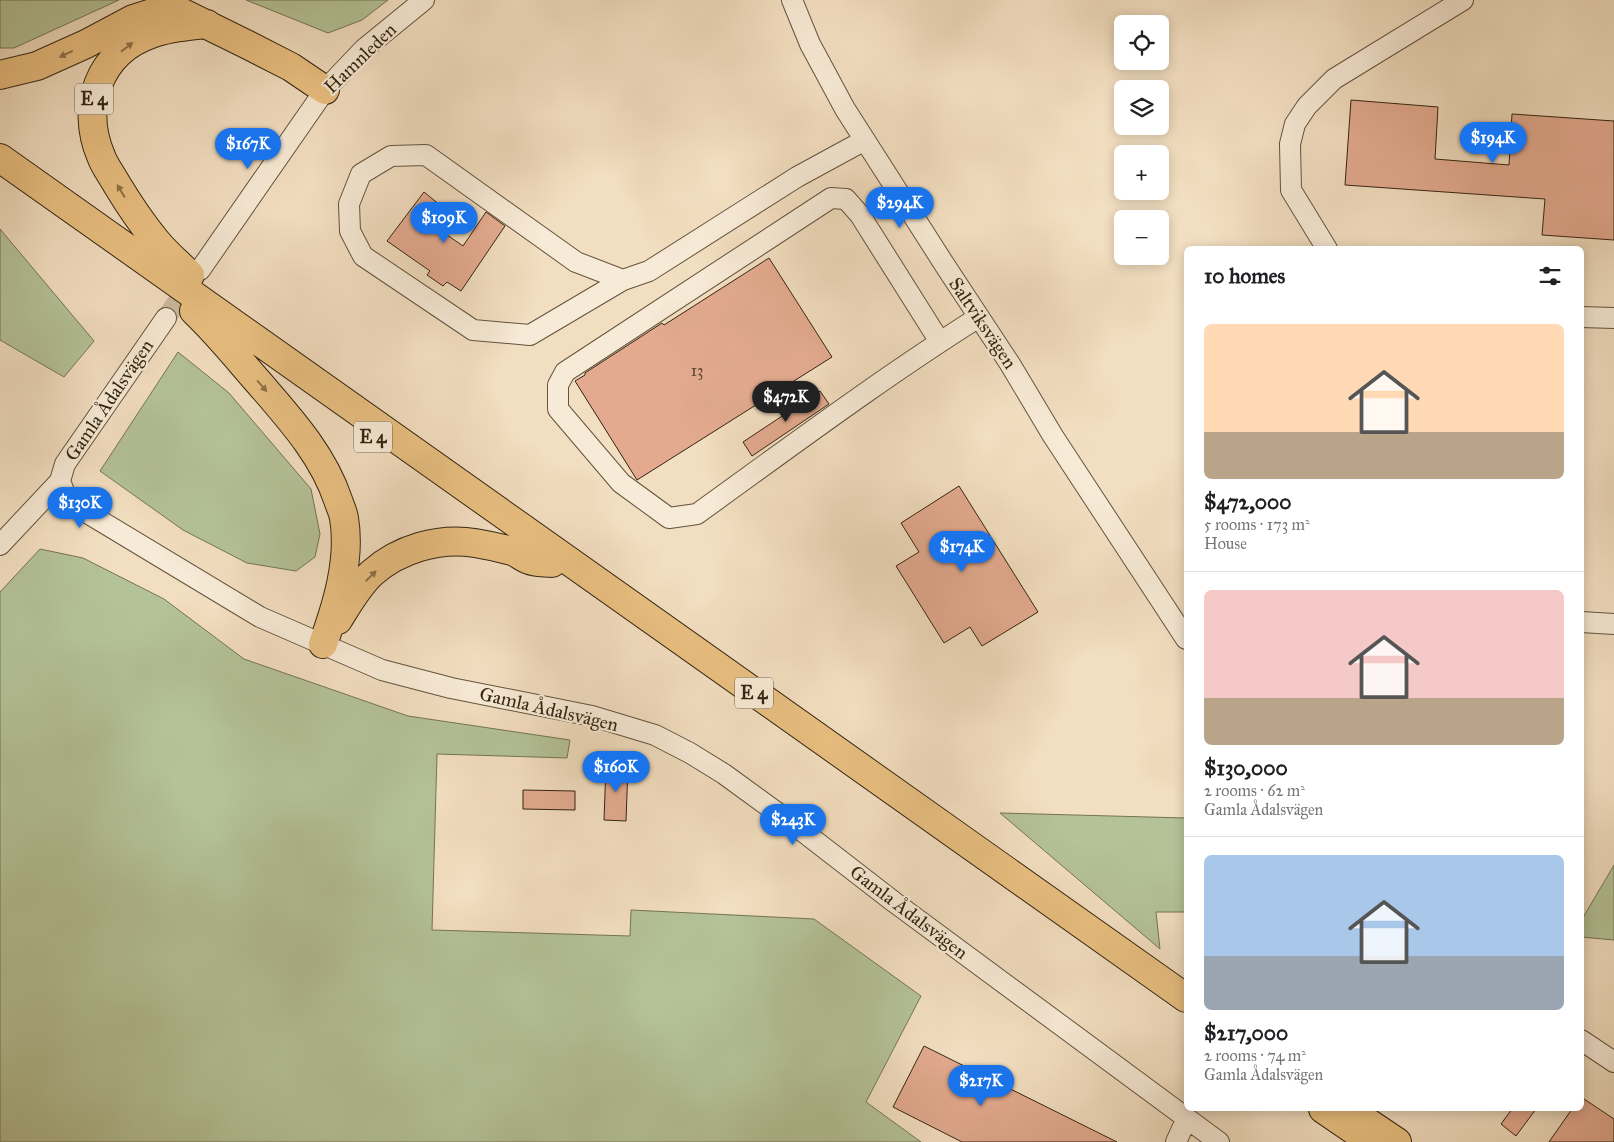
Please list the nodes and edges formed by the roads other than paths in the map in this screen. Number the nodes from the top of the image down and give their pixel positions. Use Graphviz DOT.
graph roads {
  1 [pos="424,0"];
  2 [pos="792,0"];
  3 [pos="1463,0"];
  4 [pos="207,24"];
  5 [pos="0,75"];
  6 [pos="325,90"];
  7 [pos="865,140"];
  8 [pos="0,158"];
  9 [pos="0,178"];
  10 [pos="1325,246"];
  11 [pos="200,270"];
  12 [pos="623,280"];
  13 [pos="200,307"];
  14 [pos="979,317"];
  15 [pos="1584,317"];
  16 [pos="166,318"];
  17 [pos="1614,318"];
  18 [pos="940,342"];
  19 [pos="60,481"];
  20 [pos="0,545"];
  21 [pos="552,563"];
  22 [pos="1584,622"];
  23 [pos="1614,624"];
  24 [pos="1184,636"];
  25 [pos="323,644"];
  26 [pos="1184,997"];
  27 [pos="1184,1012"];
  28 [pos="1584,1042"];
  29 [pos="1614,1062"];
  30 [pos="1326,1111"];
  31 [pos="1351,1111"];
  32 [pos="1187,1118"];
  33 [pos="1176,1142"];
  34 [pos="1219,1142"];
  35 [pos="1370,1142"];
  36 [pos="1397,1142"];
  1 -- 6 [label="street, Hamnleden"];
  2 -- 7 [label="street, Saltviksvägen"];
  3 -- 10 [label="street"];
  4 -- 5 [label="highway, one-way"];
  4 -- 6 [label="highway"];
  13 -- 4 [label="highway, E 4, one-way"];
  6 -- 11 [label="street, Hamnleden"];
  7 -- 12 [label="street"];
  7 -- 14 [label="street, Saltviksvägen"];
  8 -- 13 [label="highway, E 4"];
  9 -- 13 [label="highway, E 4"];
  12 -- 12 [label="street"];
  13 -- 21 [label="highway, E 4"];
  13 -- 25 [label="highway, E 4, one-way"];
  13 -- 26 [label="highway, E 4"];
  14 -- 18 [label="street"];
  14 -- 24 [label="street, Saltviksvägen"];
  15 -- 17 [label="street"];
  16 -- 19 [label="street, Gamla Ådalsvägen"];
  18 -- 18 [label="street"];
  19 -- 20 [label="street"];
  19 -- 25 [label="street, Gamla Ådalsvägen"];
  25 -- 21 [label="highway, E 4, one-way"];
  21 -- 27 [label="highway, E 4"];
  22 -- 23 [label="street"];
  25 -- 32 [label="street, Gamla Ådalsvägen"];
  28 -- 29 [label="street"];
  30 -- 35 [label="highway"];
  31 -- 36 [label="highway"];
  32 -- 33 [label="street"];
  32 -- 34 [label="street, Gamla Ådalsvägen"];
}
